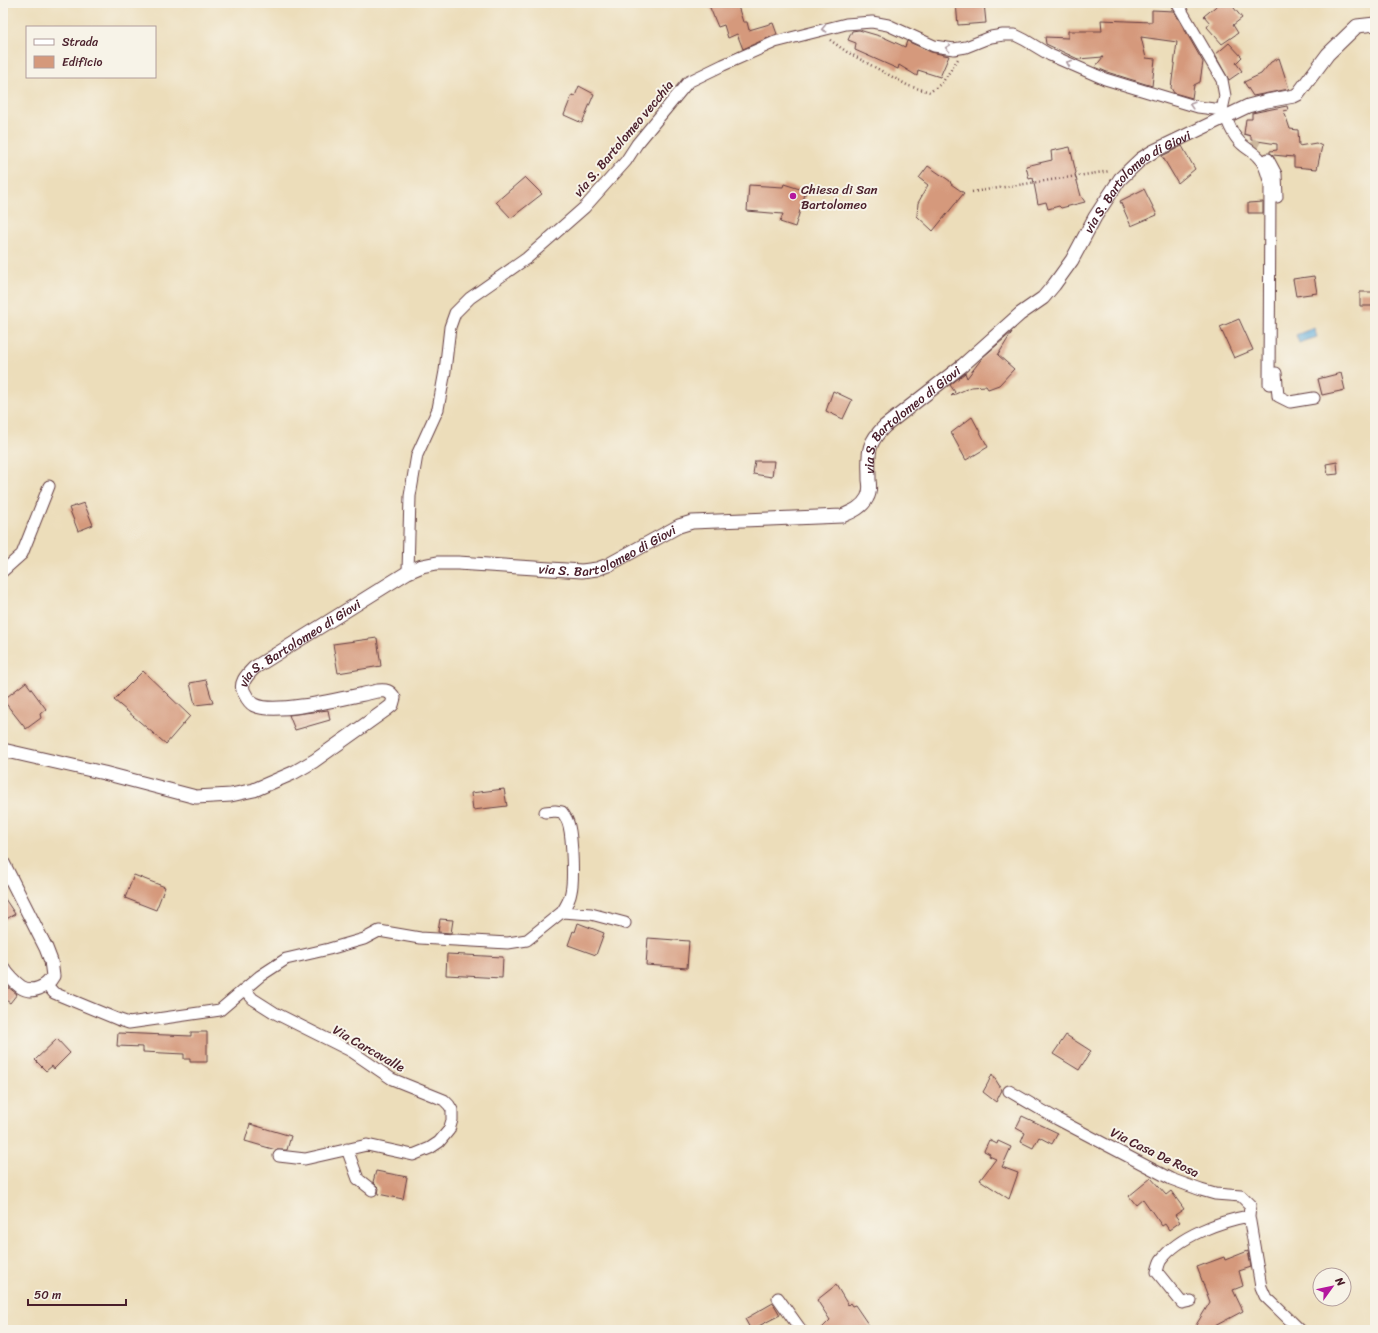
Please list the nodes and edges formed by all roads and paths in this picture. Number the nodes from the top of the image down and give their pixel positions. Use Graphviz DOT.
graph roads {
  1 [pos="1177,3"];
  2 [pos="1375,24"];
  3 [pos="816,31"];
  4 [pos="966,48"];
  5 [pos="1227,114"];
  6 [pos="1130,168"];
  7 [pos="972,192"];
  8 [pos="1269,384"];
  9 [pos="1314,398"];
  10 [pos="49,486"];
  11 [pos="3,571"];
  12 [pos="408,572"];
  13 [pos="3,750"];
  14 [pos="545,812"];
  15 [pos="3,863"];
  16 [pos="562,912"];
  17 [pos="625,923"];
  18 [pos="3,968"];
  19 [pos="47,985"];
  20 [pos="244,989"];
  21 [pos="1009,1091"];
  22 [pos="347,1149"];
  23 [pos="279,1156"];
  24 [pos="372,1190"];
  25 [pos="1249,1216"];
  26 [pos="778,1298"];
  27 [pos="1191,1301"];
  28 [pos="801,1330"];
  29 [pos="1300,1330"];
  1 -- 5 [label="street"];
  2 -- 5 [label="street, via S. Bartolomeo di Giovi"];
  4 -- 3 [label="street, via S. Bartolomeo vecchia, one-way"];
  3 -- 4 [label="path"];
  3 -- 12 [label="street, via S. Bartolomeo vecchia"];
  5 -- 4 [label="street, via S. Bartolomeo vecchia, one-way"];
  5 -- 6 [label="street, via S. Bartolomeo di Giovi"];
  5 -- 8 [label="street"];
  5 -- 9 [label="street"];
  6 -- 7 [label="path"];
  6 -- 12 [label="street, via S. Bartolomeo di Giovi"];
  10 -- 11 [label="street"];
  12 -- 13 [label="street, via S. Bartolomeo di Giovi"];
  14 -- 16 [label="street"];
  15 -- 19 [label="street"];
  16 -- 17 [label="street"];
  16 -- 20 [label="street"];
  18 -- 19 [label="street"];
  19 -- 20 [label="street"];
  20 -- 22 [label="street, Via Carcavalle"];
  21 -- 25 [label="street, Via Casa De Rosa"];
  22 -- 23 [label="street, Via Carcavalle"];
  22 -- 24 [label="street"];
  25 -- 27 [label="street"];
  25 -- 29 [label="street, Via Casa De Rosa"];
  26 -- 28 [label="street"];
}
